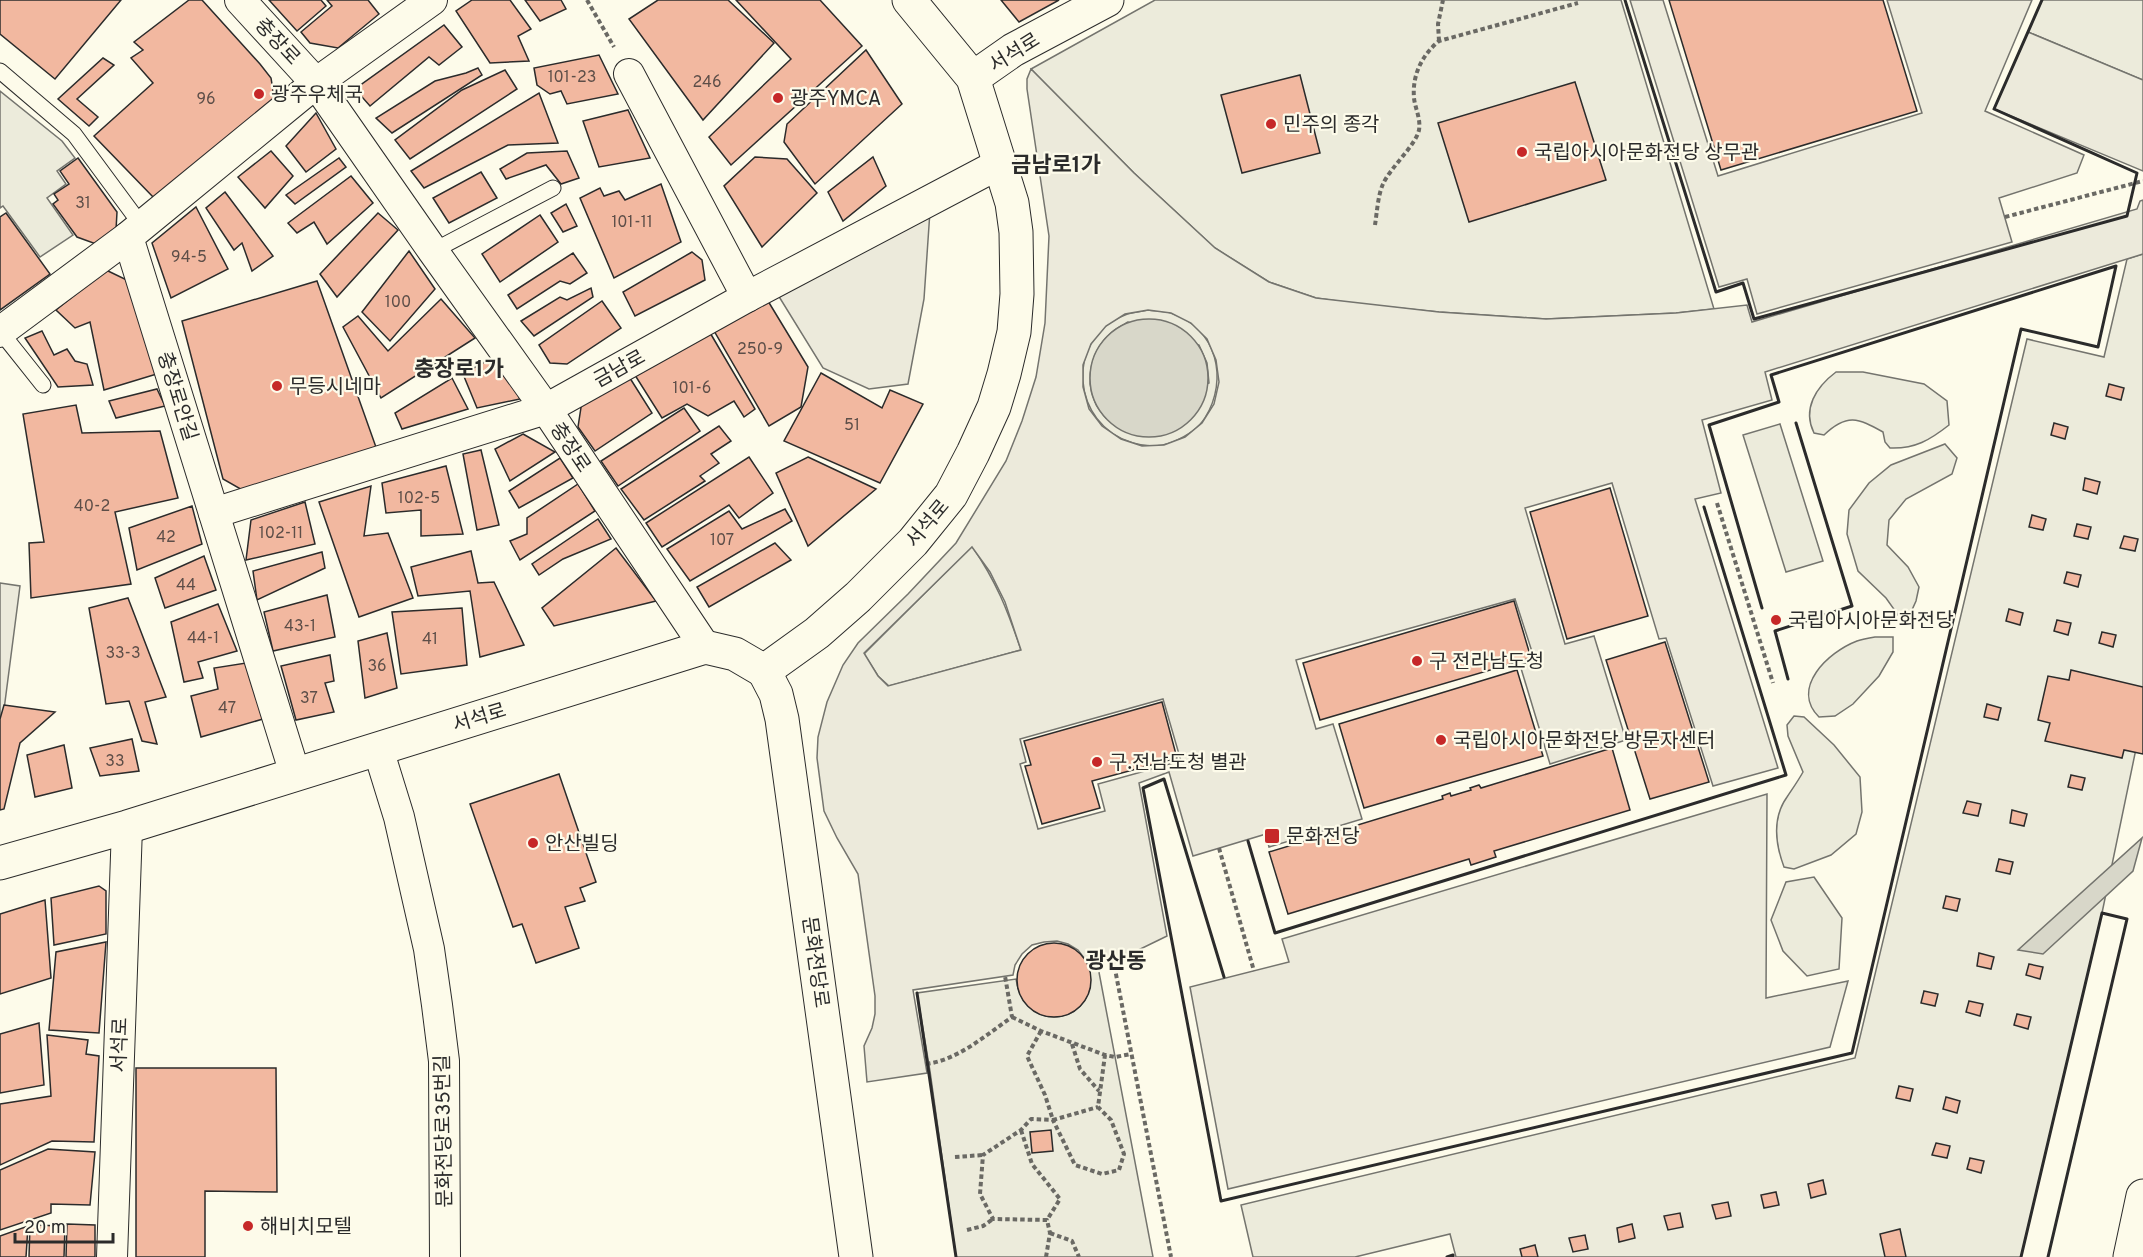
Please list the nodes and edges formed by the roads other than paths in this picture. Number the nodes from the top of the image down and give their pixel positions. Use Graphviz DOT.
graph roads {
  1 [pos="240,0"];
  2 [pos="432,0"];
  3 [pos="909,0"];
  4 [pos="1107,0"];
  5 [pos="0,71"];
  6 [pos="629,74"];
  7 [pos="973,78"];
  8 [pos="316,83"];
  9 [pos="999,164"];
  10 [pos="553,189"];
  11 [pos="135,231"];
  12 [pos="433,251"];
  13 [pos="747,297"];
  14 [pos="0,332"];
  15 [pos="43,385"];
  16 [pos="546,409"];
  17 [pos="214,513"];
  18 [pos="705,648"];
  19 [pos="764,671"];
  20 [pos="378,749"];
  21 [pos="295,774"];
  22 [pos="127,827"];
  23 [pos="0,862"];
  24 [pos="2143,1196"];
  25 [pos="112,1257"];
  26 [pos="445,1257"];
  27 [pos="856,1257"];
  28 [pos="2130,1257"];
  1 -- 8 [label="street, 충장로"];
  2 -- 8 [label="street, 충장로"];
  3 -- 7 [label="street"];
  4 -- 7 [label="street, 서석로"];
  5 -- 11 [label="lane, 충장로안길"];
  6 -- 13 [label="street"];
  7 -- 9 [label="street, 서석로"];
  8 -- 11 [label="street, 충장로"];
  8 -- 12 [label="street, 충장로"];
  9 -- 13 [label="street, 금남로"];
  9 -- 19 [label="street, 서석로"];
  10 -- 12 [label="lane"];
  11 -- 14 [label="street, 충장로"];
  11 -- 17 [label="street, 충장로안길"];
  12 -- 16 [label="street, 충장로"];
  13 -- 16 [label="street, 금남로"];
  14 -- 15 [label="lane"];
  16 -- 17 [label="street, 금남로"];
  16 -- 18 [label="street, 충장로"];
  17 -- 21 [label="street, 충장로안길"];
  18 -- 19 [label="street, 서석로"];
  18 -- 20 [label="street, 서석로"];
  19 -- 27 [label="street, 문화전당로"];
  20 -- 21 [label="street, 서석로"];
  20 -- 26 [label="street, 문화전당로35번길"];
  21 -- 22 [label="street, 서석로"];
  22 -- 23 [label="street, 서석로"];
  22 -- 25 [label="street, 서석로"];
  24 -- 28 [label="street"];
}
